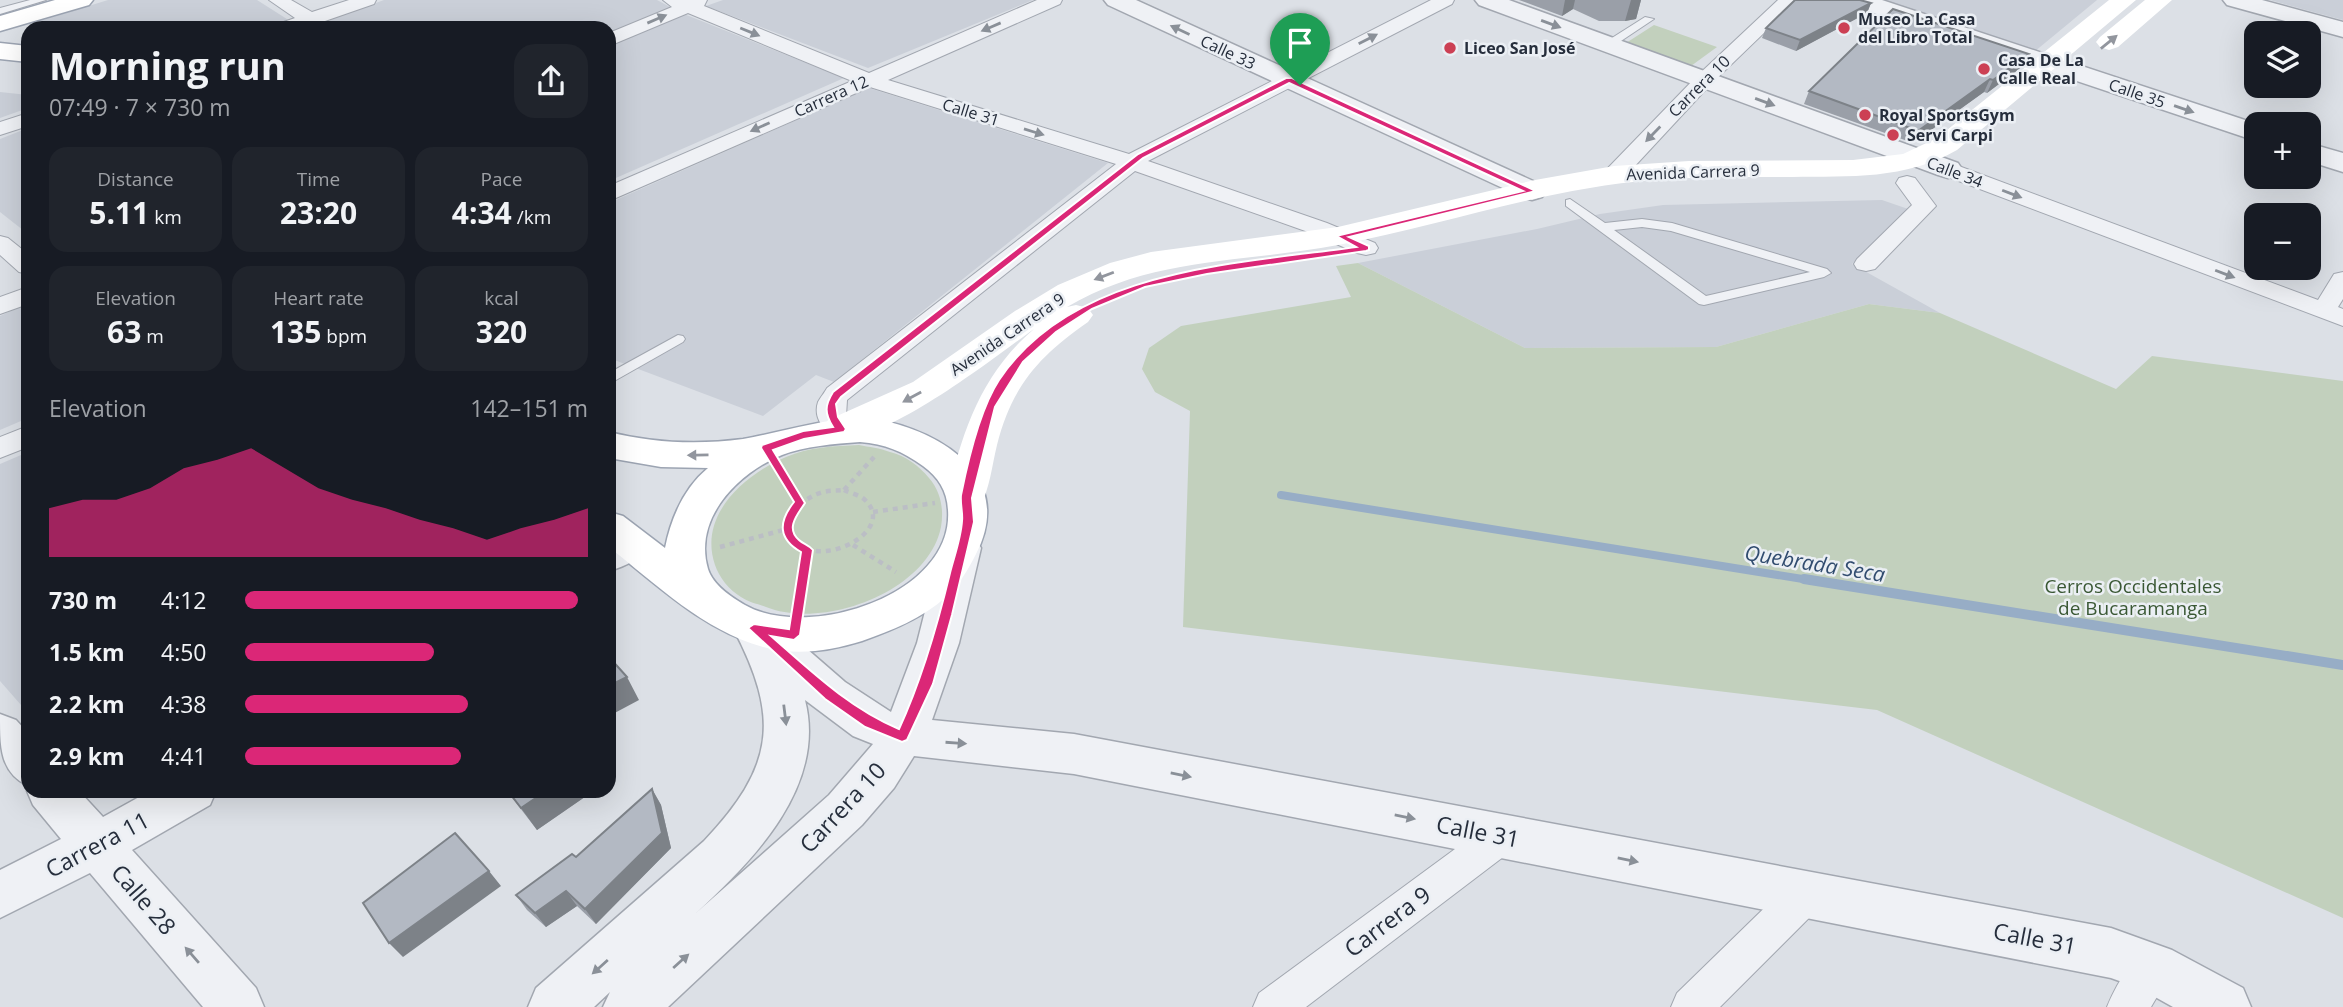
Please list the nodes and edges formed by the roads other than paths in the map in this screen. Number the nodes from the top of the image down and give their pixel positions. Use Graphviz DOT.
graph roads {
  1 [pos="26,0"];
  2 [pos="41,0"];
  3 [pos="72,0"];
  4 [pos="81,0"];
  5 [pos="278,0"];
  6 [pos="367,0"];
  7 [pos="1053,0"];
  8 [pos="1116,0"];
  9 [pos="1445,0"];
  10 [pos="1487,0"];
  11 [pos="1789,0"];
  12 [pos="1858,0"];
  13 [pos="2124,0"];
  14 [pos="2160,0"];
  15 [pos="2235,0"];
  16 [pos="688,2"];
  17 [pos="0,9"];
  18 [pos="1649,19"];
  19 [pos="312,21"];
  20 [pos="323,21"];
  21 [pos="0,23"];
  22 [pos="2343,30"];
  23 [pos="0,37"];
  24 [pos="616,37"];
  25 [pos="21,41"];
  26 [pos="1608,44"];
  27 [pos="0,51"];
  28 [pos="21,53"];
  29 [pos="0,65"];
  30 [pos="21,67"];
  31 [pos="2060,67"];
  32 [pos="0,75"];
  33 [pos="21,76"];
  34 [pos="868,79"];
  35 [pos="1289,80"];
  36 [pos="1704,80"];
  37 [pos="21,122"];
  38 [pos="0,129"];
  39 [pos="2244,129"];
  40 [pos="2321,155"];
  41 [pos="1131,162"];
  42 [pos="2343,163"];
  43 [pos="1925,170"];
  44 [pos="1612,176"];
  45 [pos="616,191"];
  46 [pos="1532,191"];
  47 [pos="1570,203"];
  48 [pos="1274,214"];
  49 [pos="1604,228"];
  50 [pos="1353,242"];
  51 [pos="0,243"];
  52 [pos="1263,247"];
  53 [pos="21,261"];
  54 [pos="1866,264"];
  55 [pos="2343,279"];
  56 [pos="21,298"];
  57 [pos="0,306"];
  58 [pos="2333,315"];
  59 [pos="678,339"];
  60 [pos="616,375"];
  61 [pos="841,429"];
  62 [pos="21,439"];
  63 [pos="616,446"];
  64 [pos="0,448"];
  65 [pos="766,448"];
  66 [pos="966,498"];
  67 [pos="616,542"];
  68 [pos="961,548"];
  69 [pos="703,599"];
  70 [pos="774,632"];
  71 [pos="0,733"];
  72 [pos="902,736"];
  73 [pos="21,758"];
  74 [pos="56,798"];
  75 [pos="181,798"];
  76 [pos="1502,836"];
  77 [pos="97,845"];
  78 [pos="1806,894"];
  79 [pos="0,895"];
  80 [pos="2154,968"];
  81 [pos="237,1007"];
  82 [pos="555,1007"];
  83 [pos="630,1007"];
  84 [pos="1273,1007"];
  85 [pos="1692,1007"];
  86 [pos="2127,1007"];
  87 [pos="2224,1007"];
  1 -- 17 [label="main road"];
  2 -- 17 [label="lane"];
  3 -- 21 [label="lane"];
  4 -- 21 [label="main road"];
  5 -- 19 [label="street"];
  6 -- 20 [label="street"];
  7 -- 34 [label="street, Carrera 12, one-way"];
  35 -- 8 [label="street, Calle 33, one-way"];
  35 -- 9 [label="street, one-way"];
  10 -- 26 [label="street, Calle 34, one-way"];
  11 -- 36 [label="street, Carrera 10"];
  12 -- 31 [label="street, Calle 35"];
  13 -- 31 [label="main road, Avenida Carrera 9"];
  31 -- 14 [label="main road, Avenida Carrera 9, one-way"];
  15 -- 22 [label="street"];
  24 -- 16 [label="street, one-way"];
  16 -- 34 [label="street, Calle 31, one-way"];
  18 -- 26 [label="lane"];
  23 -- 25 [label="main road"];
  26 -- 36 [label="street, Calle 34"];
  27 -- 28 [label="main road"];
  29 -- 30 [label="main road"];
  31 -- 39 [label="street, Calle 35, one-way"];
  31 -- 43 [label="main road, Avenida Carrera 9"];
  32 -- 33 [label="main road"];
  34 -- 41 [label="street, Calle 31, one-way"];
  34 -- 45 [label="street, Carrera 12, one-way"];
  35 -- 41 [label="street"];
  35 -- 46 [label="street, Calle 33"];
  36 -- 43 [label="street, Calle 34, one-way"];
  36 -- 44 [label="street, Carrera 10, one-way"];
  37 -- 38 [label="street"];
  40 -- 42 [label="street"];
  41 -- 48 [label="street, Calle 31"];
  41 -- 61 [label="street"];
  43 -- 44 [label="main road, Avenida Carrera 9"];
  43 -- 47 [label="main road, Avenida Carrera 9"];
  43 -- 54 [label="street"];
  43 -- 58 [label="street, Calle 34, one-way"];
  44 -- 46 [label="main road, Avenida Carrera 9"];
  46 -- 50 [label="main road, Avenida Carrera 9"];
  47 -- 49 [label="lane"];
  47 -- 50 [label="main road, Avenida Carrera 9"];
  48 -- 50 [label="street, Calle 31"];
  48 -- 52 [label="street"];
  49 -- 49 [label="lane"];
  50 -- 52 [label="main road, Avenida Carrera 9"];
  50 -- 66 [label="main road, Avenida Carrera 9"];
  51 -- 53 [label="street"];
  52 -- 61 [label="main road, Avenida Carrera 9, one-way"];
  55 -- 58 [label="street"];
  56 -- 57 [label="street"];
  59 -- 60 [label="lane"];
  61 -- 65 [label="main road"];
  61 -- 66 [label="main road"];
  62 -- 64 [label="street"];
  65 -- 63 [label="main road, one-way"];
  65 -- 69 [label="main road"];
  66 -- 68 [label="main road, Avenida Carrera 9"];
  67 -- 69 [label="main road"];
  68 -- 70 [label="main road"];
  68 -- 72 [label="street, Carrera 10"];
  69 -- 70 [label="main road"];
  70 -- 72 [label="street, Calle 31"];
  70 -- 82 [label="street, one-way"];
  71 -- 73 [label="street"];
  72 -- 76 [label="street, Calle 31, one-way"];
  83 -- 72 [label="street, Carrera 10, one-way"];
  74 -- 77 [label="street, Calle 28"];
  75 -- 77 [label="street, Carrera 11"];
  76 -- 78 [label="street, Calle 31, one-way"];
  76 -- 84 [label="street, Carrera 9"];
  77 -- 79 [label="street, Carrera 11"];
  81 -- 77 [label="street, Calle 28, one-way"];
  78 -- 80 [label="street, Calle 31"];
  78 -- 85 [label="street"];
  80 -- 86 [label="street"];
  80 -- 87 [label="street, Calle 31"];
}
